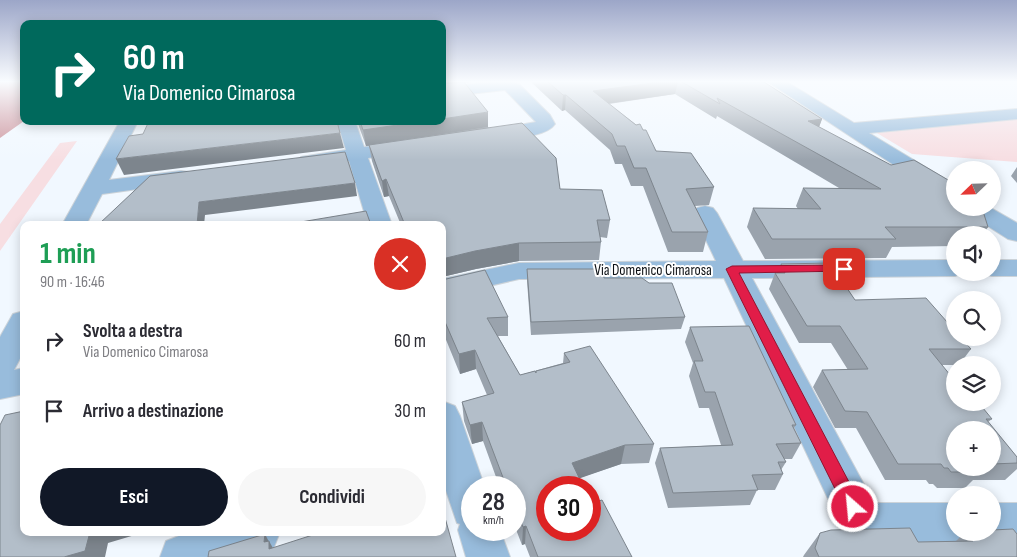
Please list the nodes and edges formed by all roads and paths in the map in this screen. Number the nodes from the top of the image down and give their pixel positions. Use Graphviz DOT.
graph roads {
  1 [pos="533,108"];
  2 [pos="817,108"];
  3 [pos="1017,114"];
  4 [pos="347,125"];
  5 [pos="131,128"];
  6 [pos="851,129"];
  7 [pos="472,138"];
  8 [pos="424,145"];
  9 [pos="357,155"];
  10 [pos="289,163"];
  11 [pos="201,174"];
  12 [pos="94,188"];
  13 [pos="946,189"];
  14 [pos="705,213"];
  15 [pos="988,216"];
  16 [pos="76,221"];
  17 [pos="379,221"];
  18 [pos="1017,234"];
  19 [pos="946,268"];
  20 [pos="1001,268"];
  21 [pos="1017,268"];
  22 [pos="732,269"];
  23 [pos="446,287"];
  24 [pos="20,328"];
  25 [pos="0,366"];
  26 [pos="20,382"];
  27 [pos="0,386"];
  28 [pos="446,440"];
  29 [pos="451,471"];
  30 [pos="461,489"];
  31 [pos="946,524"];
  32 [pos="1001,524"];
  33 [pos="1017,524"];
  34 [pos="247,536"];
  35 [pos="483,541"];
  36 [pos="182,557"];
  37 [pos="488,557"];
  1 -- 7 [label="street"];
  2 -- 6 [label="street"];
  3 -- 6 [label="street"];
  4 -- 9 [label="street"];
  5 -- 12 [label="street"];
  6 -- 13 [label="street"];
  8 -- 9 [label="street"];
  9 -- 10 [label="street"];
  9 -- 17 [label="street"];
  11 -- 12 [label="street"];
  12 -- 16 [label="street"];
  14 -- 22 [label="street"];
  15 -- 18 [label="street"];
  19 -- 22 [label="street, Via Domenico Cimarosa"];
  20 -- 21 [label="street"];
  22 -- 23 [label="street, Via Domenico Cimarosa"];
  22 -- 31 [label="street"];
  24 -- 25 [label="street"];
  26 -- 27 [label="street"];
  28 -- 29 [label="street"];
  29 -- 30 [label="street"];
  32 -- 33 [label="street"];
  34 -- 36 [label="street"];
  35 -- 37 [label="street"];
}
